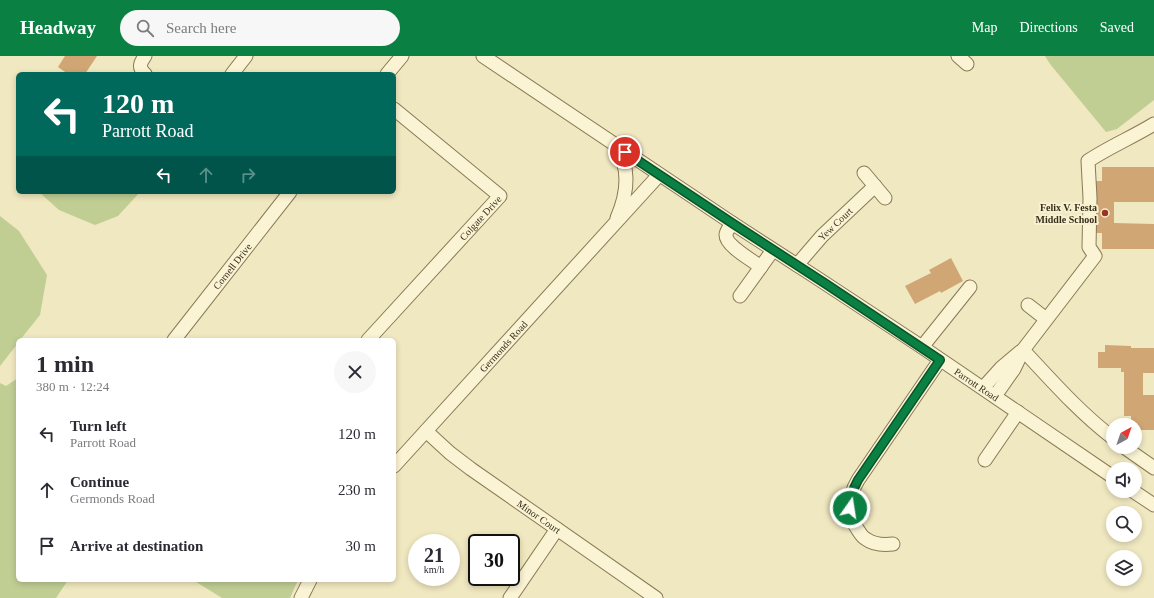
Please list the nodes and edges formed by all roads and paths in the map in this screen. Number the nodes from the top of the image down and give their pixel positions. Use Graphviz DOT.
graph roads {
  1 [pos="246,56"];
  2 [pos="402,56"];
  3 [pos="483,56"];
  4 [pos="234,72"];
  5 [pos="389,72"];
  6 [pos="396,112"];
  7 [pos="1154,124"];
  8 [pos="614,144"];
  9 [pos="864,173"];
  10 [pos="659,175"];
  11 [pos="875,186"];
  12 [pos="288,194"];
  13 [pos="885,198"];
  14 [pos="732,223"];
  15 [pos="612,227"];
  16 [pos="773,250"];
  17 [pos="797,265"];
  18 [pos="761,267"];
  19 [pos="970,287"];
  20 [pos="740,296"];
  21 [pos="1028,305"];
  22 [pos="1046,319"];
  23 [pos="176,338"];
  24 [pos="370,338"];
  25 [pos="922,347"];
  26 [pos="1023,350"];
  27 [pos="940,360"];
  28 [pos="983,388"];
  29 [pos="995,396"];
  30 [pos="1018,412"];
  31 [pos="426,431"];
  32 [pos="1106,433"];
  33 [pos="1134,454"];
  34 [pos="985,460"];
  35 [pos="396,464"];
  36 [pos="1154,468"];
  37 [pos="1106,472"];
  38 [pos="1142,497"];
  39 [pos="1154,505"];
  40 [pos="557,529"];
  41 [pos="893,544"];
  42 [pos="309,582"];
  43 [pos="301,598"];
  44 [pos="510,598"];
  45 [pos="656,598"];
  1 -- 4 [label="street"];
  2 -- 5 [label="street"];
  3 -- 8 [label="street, Germonds Road"];
  6 -- 24 [label="street, Colgate Drive"];
  7 -- 22 [label="street"];
  8 -- 10 [label="street, Germonds Road"];
  8 -- 15 [label="street, Germonds Road"];
  9 -- 11 [label="street"];
  10 -- 14 [label="street, Parrott Road"];
  10 -- 15 [label="street, Germonds Road"];
  11 -- 13 [label="street"];
  11 -- 17 [label="street, Yew Court"];
  12 -- 23 [label="street, Cornell Drive"];
  14 -- 16 [label="street, Parrott Road"];
  14 -- 18 [label="street"];
  15 -- 31 [label="street, Germonds Road"];
  16 -- 17 [label="street, Parrott Road"];
  16 -- 18 [label="street"];
  17 -- 25 [label="street, Parrott Road"];
  18 -- 20 [label="street"];
  19 -- 25 [label="street"];
  21 -- 22 [label="street"];
  22 -- 26 [label="street"];
  25 -- 27 [label="street, Parrott Road"];
  26 -- 28 [label="street"];
  26 -- 29 [label="street"];
  26 -- 32 [label="street"];
  27 -- 28 [label="street, Parrott Road"];
  27 -- 41 [label="street"];
  28 -- 29 [label="street, Parrott Road"];
  29 -- 30 [label="street, Parrott Road"];
  30 -- 34 [label="street"];
  30 -- 37 [label="street, Parrott Road"];
  31 -- 35 [label="street, Germonds Road"];
  31 -- 40 [label="street, Minor Court"];
  33 -- 36 [label="street"];
  38 -- 39 [label="street"];
  40 -- 44 [label="street"];
  40 -- 45 [label="street, Minor Court"];
  42 -- 43 [label="street"];
}
